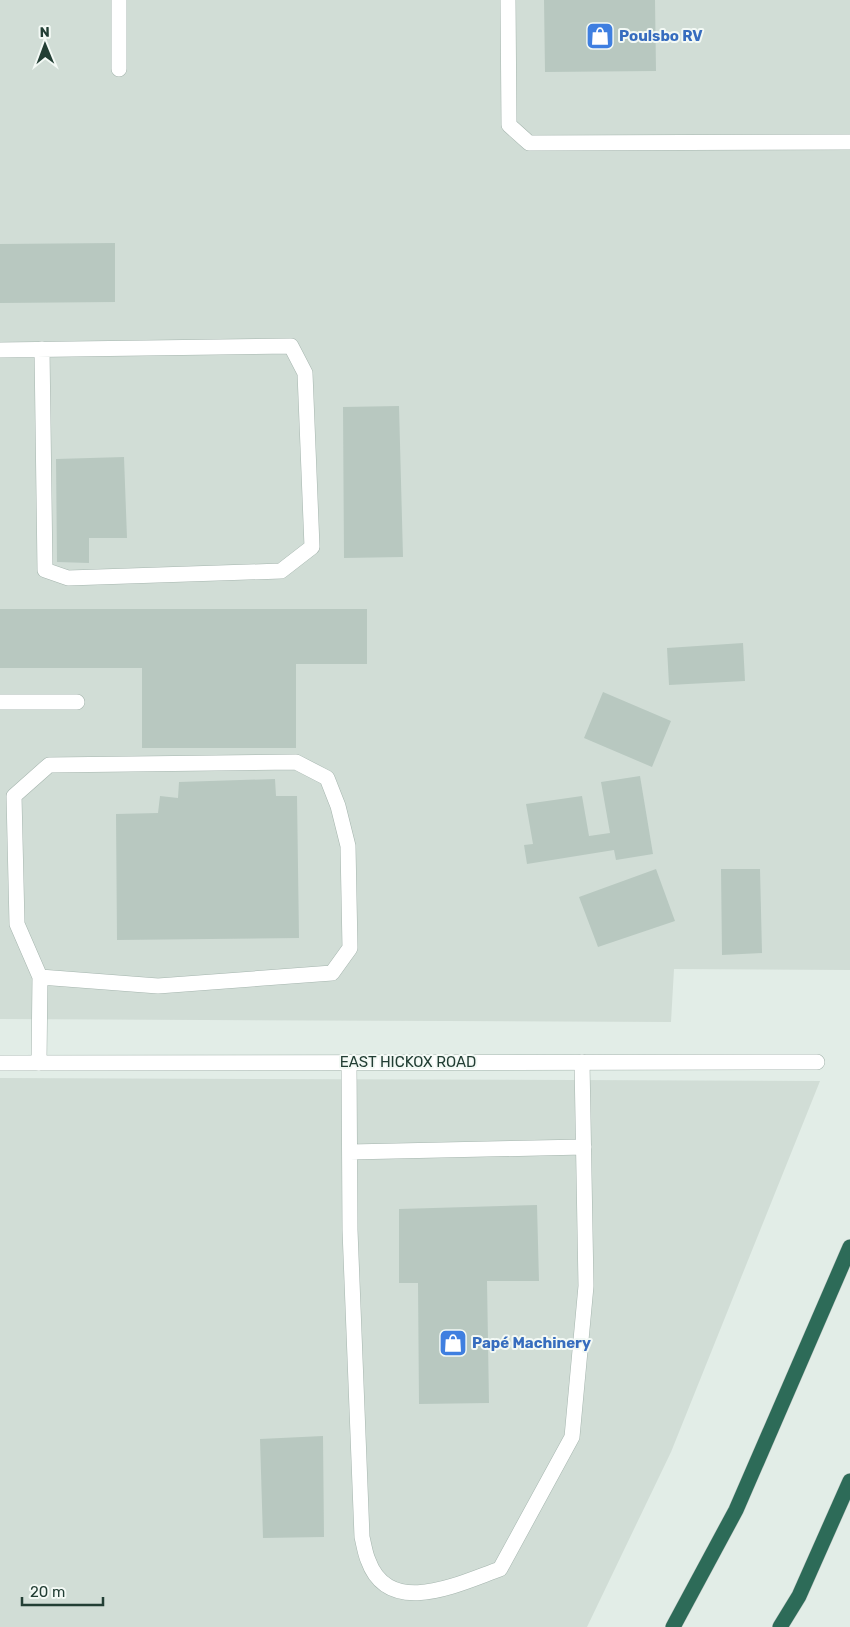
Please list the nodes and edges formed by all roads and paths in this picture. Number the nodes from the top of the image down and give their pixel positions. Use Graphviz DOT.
graph roads {
  1 [pos="119,0"];
  2 [pos="508,0"];
  3 [pos="119,69"];
  4 [pos="850,142"];
  5 [pos="42,349"];
  6 [pos="0,350"];
  7 [pos="0,702"];
  8 [pos="77,702"];
  9 [pos="40,977"];
  10 [pos="350,1062"];
  11 [pos="582,1062"];
  12 [pos="817,1062"];
  13 [pos="0,1063"];
  14 [pos="39,1063"];
  15 [pos="584,1147"];
  16 [pos="350,1152"];
  17 [pos="850,1247"];
  18 [pos="850,1481"];
  19 [pos="673,1627"];
  20 [pos="780,1627"];
  1 -- 3 [label="street"];
  2 -- 4 [label="street"];
  5 -- 5 [label="street"];
  5 -- 6 [label="street"];
  7 -- 8 [label="street"];
  9 -- 9 [label="street"];
  9 -- 14 [label="street"];
  10 -- 11 [label="street, EAST HICKOX ROAD"];
  10 -- 14 [label="street, EAST HICKOX ROAD"];
  10 -- 16 [label="street"];
  11 -- 12 [label="street, EAST HICKOX ROAD"];
  11 -- 15 [label="street"];
  13 -- 14 [label="street, EAST HICKOX ROAD"];
  15 -- 16 [label="street"];
  15 -- 16 [label="street"];
  17 -- 19 [label="highway"];
  18 -- 20 [label="highway"];
}
